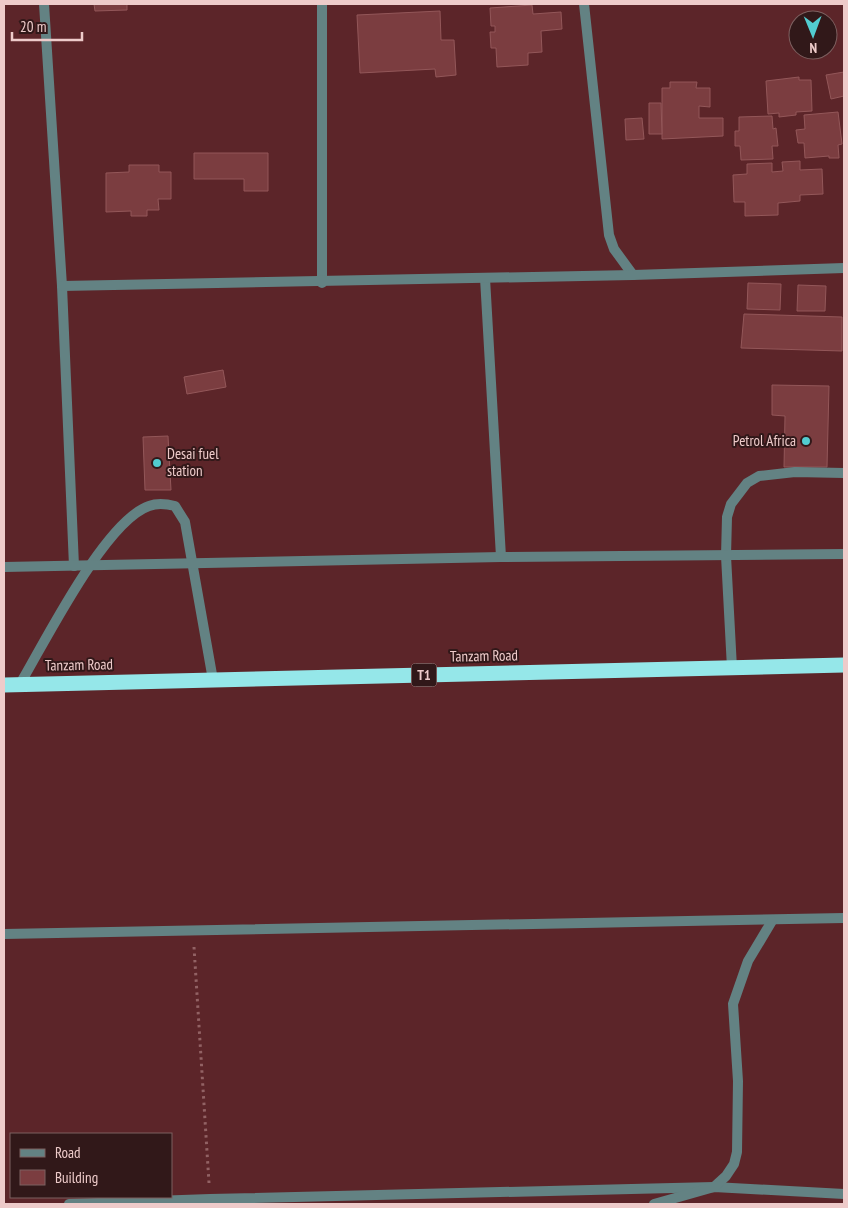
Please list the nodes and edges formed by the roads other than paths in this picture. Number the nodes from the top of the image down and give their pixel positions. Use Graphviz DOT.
graph roads {
  1 [pos="44,4"];
  2 [pos="322,4"];
  3 [pos="584,4"];
  4 [pos="844,268"];
  5 [pos="633,275"];
  6 [pos="485,278"];
  7 [pos="322,283"];
  8 [pos="62,286"];
  9 [pos="844,473"];
  10 [pos="844,554"];
  11 [pos="726,556"];
  12 [pos="501,558"];
  13 [pos="194,564"];
  14 [pos="74,566"];
  15 [pos="90,566"];
  16 [pos="4,567"];
  17 [pos="844,665"];
  18 [pos="732,668"];
  19 [pos="213,680"];
  20 [pos="20,684"];
  21 [pos="4,685"];
  22 [pos="844,918"];
  23 [pos="772,921"];
  24 [pos="4,934"];
  25 [pos="714,1188"];
  26 [pos="844,1194"];
  27 [pos="69,1204"];
  28 [pos="654,1204"];
  1 -- 8 [label="street"];
  2 -- 7 [label="street"];
  3 -- 5 [label="street"];
  4 -- 5 [label="street"];
  5 -- 6 [label="street"];
  6 -- 7 [label="street"];
  6 -- 12 [label="street"];
  7 -- 8 [label="street"];
  8 -- 14 [label="street"];
  9 -- 11 [label="street"];
  10 -- 11 [label="street"];
  11 -- 12 [label="street"];
  11 -- 18 [label="street"];
  12 -- 13 [label="street"];
  13 -- 15 [label="street"];
  13 -- 15 [label="street"];
  13 -- 19 [label="street"];
  14 -- 15 [label="street"];
  14 -- 16 [label="street"];
  15 -- 20 [label="street"];
  17 -- 18 [label="highway, Tanzam Road / T1"];
  18 -- 19 [label="highway, Tanzam Road / T1"];
  19 -- 20 [label="highway, Tanzam Road / T1"];
  20 -- 21 [label="highway, Tanzam Road / T1"];
  22 -- 23 [label="street"];
  23 -- 24 [label="street"];
  23 -- 25 [label="street"];
  25 -- 26 [label="street"];
  25 -- 27 [label="street"];
  25 -- 28 [label="street"];
}
